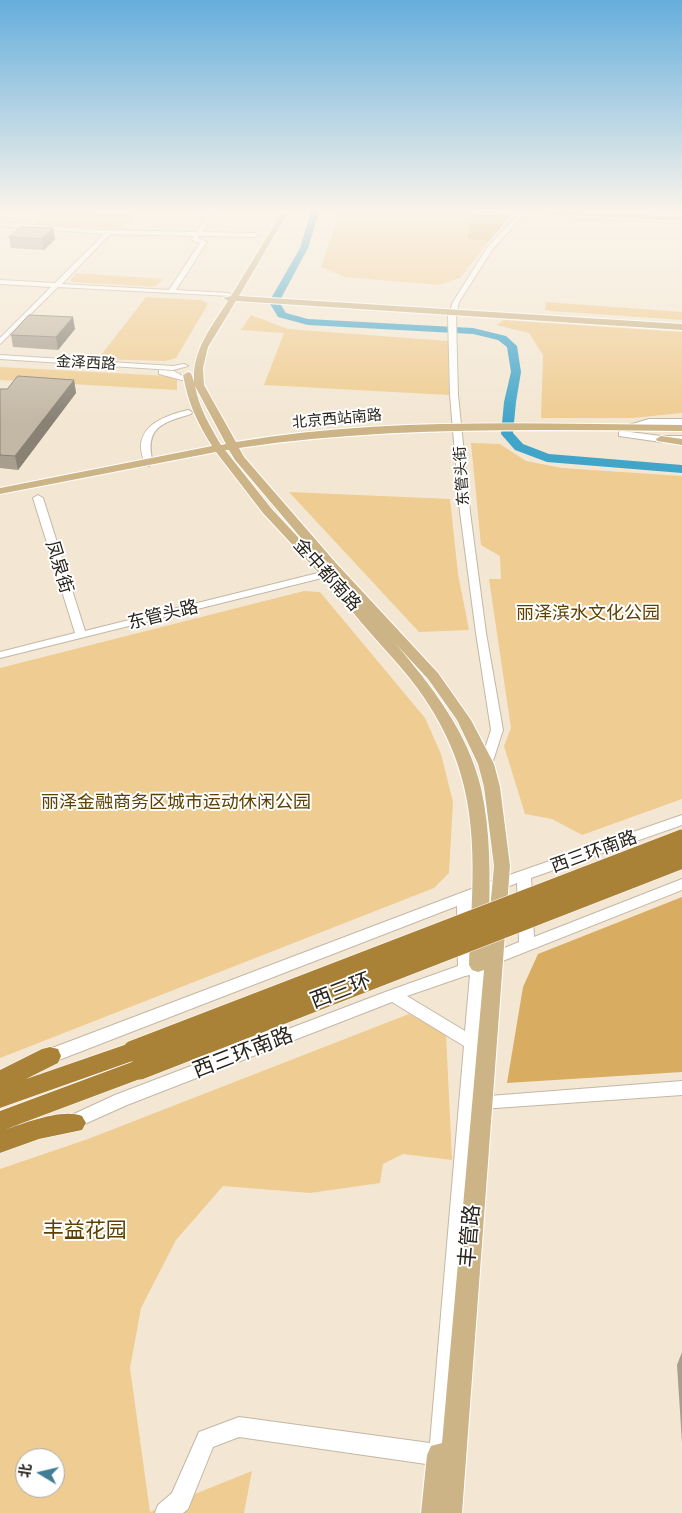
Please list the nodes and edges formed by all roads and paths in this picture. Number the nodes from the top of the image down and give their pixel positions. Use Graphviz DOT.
graph roads {
  1 [pos="58,280"];
  2 [pos="179,280"];
  3 [pos="240,280"];
  4 [pos="242,280"];
  5 [pos="471,280"];
  6 [pos="0,283"];
  7 [pos="52,286"];
  8 [pos="171,292"];
  9 [pos="231,297"];
  10 [pos="454,309"];
  11 [pos="682,326"];
  12 [pos="0,335"];
  13 [pos="0,342"];
  14 [pos="0,357"];
  15 [pos="0,362"];
  16 [pos="184,366"];
  17 [pos="172,370"];
  18 [pos="182,378"];
  19 [pos="188,412"];
  20 [pos="682,418"];
  21 [pos="649,422"];
  22 [pos="682,422"];
  23 [pos="682,428"];
  24 [pos="458,430"];
  25 [pos="622,431"];
  26 [pos="682,434"];
  27 [pos="661,439"];
  28 [pos="682,440"];
  29 [pos="228,451"];
  30 [pos="149,463"];
  31 [pos="0,491"];
  32 [pos="0,496"];
  33 [pos="38,498"];
  34 [pos="324,571"];
  35 [pos="80,634"];
  36 [pos="0,650"];
  37 [pos="0,655"];
  38 [pos="486,764"];
  39 [pos="682,820"];
  40 [pos="682,840"];
  41 [pos="682,858"];
  42 [pos="524,877"];
  43 [pos="500,884"];
  44 [pos="682,884"];
  45 [pos="480,892"];
  46 [pos="464,898"];
  47 [pos="527,946"];
  48 [pos="479,964"];
  49 [pos="392,995"];
  50 [pos="472,1044"];
  51 [pos="50,1056"];
  52 [pos="136,1060"];
  53 [pos="0,1072"];
  54 [pos="0,1081"];
  55 [pos="682,1088"];
  56 [pos="0,1098"];
  57 [pos="481,1102"];
  58 [pos="0,1121"];
  59 [pos="74,1123"];
  60 [pos="0,1142"];
  61 [pos="0,1148"];
  62 [pos="440,1455"];
  63 [pos="166,1513"];
  64 [pos="434,1513"];
  65 [pos="449,1513"];
  1 -- 7 [label="street"];
  2 -- 8 [label="street"];
  3 -- 9 [label="main road, 金中都南路"];
  4 -- 9 [label="main road, 金中都南路"];
  5 -- 10 [label="street, 东管头街"];
  6 -- 7 [label="street"];
  7 -- 8 [label="street"];
  7 -- 9 [label="street"];
  7 -- 12 [label="street"];
  7 -- 13 [label="street"];
  8 -- 9 [label="street"];
  9 -- 10 [label="main road"];
  9 -- 29 [label="main road, 金中都南路"];
  9 -- 29 [label="main road, 金中都南路"];
  10 -- 11 [label="main road"];
  10 -- 24 [label="street, 东管头街"];
  14 -- 17 [label="street, 金泽西路"];
  15 -- 17 [label="street, 金泽西路"];
  16 -- 17 [label="street"];
  17 -- 18 [label="street"];
  19 -- 30 [label="street"];
  20 -- 21 [label="main road"];
  21 -- 22 [label="street"];
  21 -- 25 [label="street"];
  23 -- 25 [label="main road, 北京西站南路"];
  24 -- 25 [label="main road, 北京西站南路"];
  24 -- 29 [label="main road, 北京西站南路"];
  24 -- 38 [label="street, 东管头街"];
  25 -- 26 [label="main road, 北京西站南路"];
  25 -- 27 [label="street"];
  27 -- 28 [label="main road"];
  29 -- 30 [label="main road, 北京西站南路"];
  29 -- 32 [label="main road, 北京西站南路"];
  29 -- 34 [label="main road, 金中都南路"];
  29 -- 38 [label="main road, 金中都南路"];
  30 -- 31 [label="main road, 北京西站南路"];
  33 -- 35 [label="street, 凤泉街"];
  34 -- 35 [label="street, 东管头路"];
  34 -- 45 [label="main road, 金中都南路"];
  35 -- 36 [label="street, 东管头路"];
  35 -- 37 [label="street, 东管头路"];
  38 -- 43 [label="main road, 金中都南路"];
  39 -- 42 [label="street, 西三环南路"];
  40 -- 52 [label="highway, 西三环, bridge"];
  41 -- 52 [label="highway, 西三环, bridge"];
  42 -- 43 [label="street, 西三环南路"];
  42 -- 47 [label="street"];
  43 -- 45 [label="street, 西三环南路"];
  43 -- 48 [label="main road, 金中都南路"];
  44 -- 47 [label="street, 西三环南路"];
  45 -- 46 [label="street, 西三环南路"];
  45 -- 48 [label="main road, 金中都南路"];
  46 -- 48 [label="street"];
  46 -- 51 [label="street, 西三环南路"];
  47 -- 48 [label="street, 西三环南路"];
  48 -- 49 [label="street, 西三环南路"];
  48 -- 50 [label="street, 丰管路"];
  48 -- 57 [label="main road, 丰管路"];
  49 -- 50 [label="street"];
  49 -- 59 [label="street, 西三环南路"];
  50 -- 62 [label="street, 丰管路"];
  51 -- 53 [label="street, 西三环南路"];
  51 -- 54 [label="highway"];
  52 -- 56 [label="highway, 西三环"];
  52 -- 58 [label="highway, 西三环"];
  55 -- 57 [label="street"];
  57 -- 65 [label="main road, 丰管路"];
  59 -- 60 [label="highway"];
  59 -- 61 [label="street, 西三环南路"];
  62 -- 63 [label="street"];
  62 -- 64 [label="main road, 丰管路"];
}
